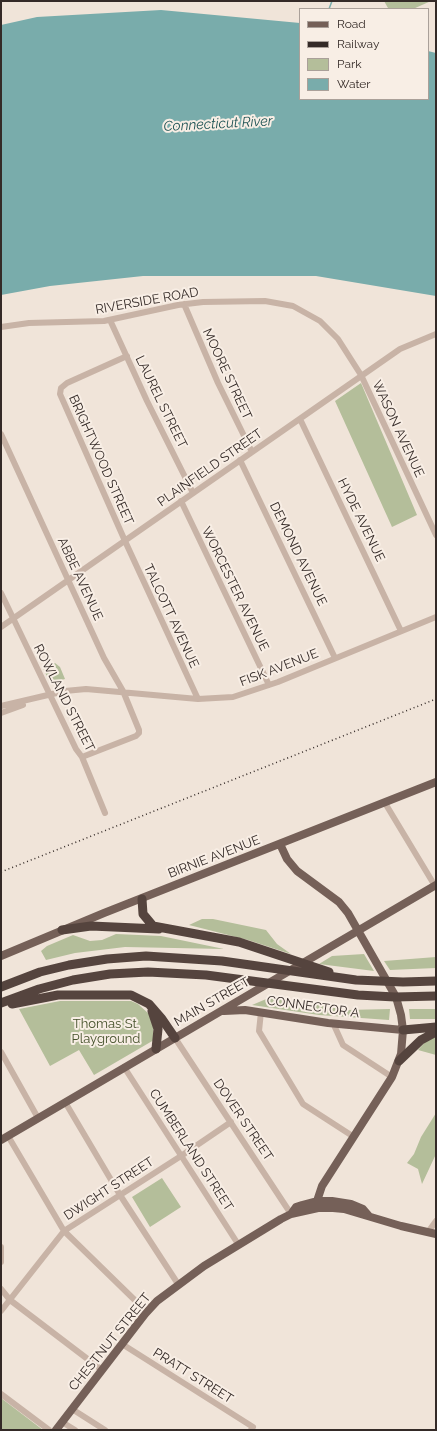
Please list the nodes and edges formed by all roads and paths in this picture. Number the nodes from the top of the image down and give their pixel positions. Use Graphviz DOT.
graph roads {
  1 [pos="184,304"];
  2 [pos="110,320"];
  3 [pos="1,328"];
  4 [pos="436,334"];
  5 [pos="127,356"];
  6 [pos="361,375"];
  7 [pos="300,419"];
  8 [pos="1,434"];
  9 [pos="252,452"];
  10 [pos="240,460"];
  11 [pos="193,493"];
  12 [pos="181,501"];
  13 [pos="436,536"];
  14 [pos="125,541"];
  15 [pos="68,580"];
  16 [pos="1,593"];
  17 [pos="436,617"];
  18 [pos="13,619"];
  19 [pos="1,627"];
  20 [pos="401,630"];
  21 [pos="336,658"];
  22 [pos="269,686"];
  23 [pos="123,691"];
  24 [pos="50,695"];
  25 [pos="198,699"];
  26 [pos="1,706"];
  27 [pos="1,713"];
  28 [pos="82,757"];
  29 [pos="436,782"];
  30 [pos="385,802"];
  31 [pos="105,814"];
  32 [pos="280,844"];
  33 [pos="435,886"];
  34 [pos="142,899"];
  35 [pos="62,930"];
  36 [pos="359,930"];
  37 [pos="191,932"];
  38 [pos="1,956"];
  39 [pos="316,972"];
  40 [pos="436,981"];
  41 [pos="1,987"];
  42 [pos="436,996"];
  43 [pos="1,1003"];
  44 [pos="151,1006"];
  45 [pos="1,1007"];
  46 [pos="219,1012"];
  47 [pos="261,1012"];
  48 [pos="333,1023"];
  49 [pos="436,1027"];
  50 [pos="403,1030"];
  51 [pos="436,1032"];
  52 [pos="175,1038"];
  53 [pos="156,1049"];
  54 [pos="1,1052"];
  55 [pos="399,1061"];
  56 [pos="124,1068"];
  57 [pos="392,1077"];
  58 [pos="65,1102"];
  59 [pos="38,1118"];
  60 [pos="231,1122"];
  61 [pos="354,1137"];
  62 [pos="4,1138"];
  63 [pos="181,1156"];
  64 [pos="120,1195"];
  65 [pos="318,1204"];
  66 [pos="292,1214"];
  67 [pos="436,1221"];
  68 [pos="64,1231"];
  69 [pos="432,1233"];
  70 [pos="238,1244"];
  71 [pos="1,1247"];
  72 [pos="1,1262"];
  73 [pos="178,1284"];
  74 [pos="1,1289"];
  75 [pos="10,1300"];
  76 [pos="1,1311"];
  77 [pos="147,1312"];
  78 [pos="122,1344"];
  79 [pos="102,1370"];
  80 [pos="1,1394"];
  81 [pos="72,1409"];
  82 [pos="62,1422"];
  83 [pos="252,1428"];
  84 [pos="49,1430"];
  85 [pos="56,1430"];
  86 [pos="75,1430"];
  87 [pos="105,1430"];
  1 -- 2 [label="street, RIVERSIDE ROAD"];
  1 -- 6 [label="street, RIVERSIDE ROAD"];
  1 -- 9 [label="street, MOORE STREET"];
  2 -- 3 [label="street, RIVERSIDE ROAD"];
  2 -- 5 [label="street, LAUREL STREET"];
  4 -- 6 [label="street, PLAINFIELD STREET"];
  5 -- 11 [label="street, LAUREL STREET"];
  5 -- 14 [label="street, BRIGHTWOOD STREET"];
  6 -- 7 [label="street, PLAINFIELD STREET"];
  6 -- 13 [label="street, WASON AVENUE"];
  7 -- 9 [label="street, PLAINFIELD STREET"];
  7 -- 20 [label="street, HYDE AVENUE"];
  8 -- 15 [label="street, ABBE AVENUE"];
  9 -- 10 [label="street, PLAINFIELD STREET"];
  10 -- 11 [label="street, PLAINFIELD STREET"];
  10 -- 21 [label="street, DEMOND AVENUE"];
  11 -- 12 [label="street, PLAINFIELD STREET"];
  12 -- 14 [label="street, PLAINFIELD STREET"];
  12 -- 22 [label="street, WORCESTER AVENUE"];
  14 -- 15 [label="street, PLAINFIELD STREET"];
  14 -- 25 [label="street, TALCOTT AVENUE"];
  15 -- 18 [label="street, PLAINFIELD STREET"];
  15 -- 23 [label="street, ABBE AVENUE"];
  16 -- 18 [label="street, ROWLAND STREET"];
  17 -- 20 [label="street, FISK AVENUE"];
  18 -- 19 [label="street, PLAINFIELD STREET"];
  18 -- 24 [label="street, ROWLAND STREET"];
  20 -- 21 [label="street, FISK AVENUE"];
  21 -- 22 [label="street, FISK AVENUE"];
  22 -- 25 [label="street, FISK AVENUE"];
  23 -- 24 [label="street, FISK AVENUE"];
  23 -- 25 [label="street, FISK AVENUE"];
  23 -- 28 [label="street, ABBE AVENUE"];
  24 -- 26 [label="street, FISK AVENUE"];
  24 -- 27 [label="street, FISK AVENUE"];
  24 -- 28 [label="street, ROWLAND STREET"];
  28 -- 31 [label="street, ROWLAND STREET"];
  29 -- 30 [label="main road, BIRNIE AVENUE"];
  30 -- 32 [label="main road, BIRNIE AVENUE"];
  30 -- 33 [label="street"];
  32 -- 34 [label="main road, BIRNIE AVENUE"];
  32 -- 36 [label="main road"];
  33 -- 36 [label="main road, MAIN STREET"];
  34 -- 35 [label="main road, BIRNIE AVENUE"];
  34 -- 37 [label="highway"];
  35 -- 37 [label="highway"];
  35 -- 38 [label="main road, BIRNIE AVENUE"];
  36 -- 46 [label="main road, MAIN STREET"];
  36 -- 50 [label="main road"];
  37 -- 39 [label="highway"];
  39 -- 40 [label="highway"];
  39 -- 41 [label="highway"];
  42 -- 43 [label="highway"];
  44 -- 45 [label="highway"];
  44 -- 52 [label="highway"];
  44 -- 53 [label="highway"];
  46 -- 47 [label="main road, CONNECTOR A"];
  46 -- 52 [label="main road, MAIN STREET"];
  47 -- 48 [label="main road, CONNECTOR A"];
  47 -- 61 [label="street"];
  48 -- 50 [label="main road, CONNECTOR A"];
  48 -- 57 [label="street"];
  49 -- 50 [label="highway"];
  50 -- 55 [label="main road"];
  51 -- 55 [label="highway"];
  52 -- 53 [label="main road, MAIN STREET"];
  52 -- 60 [label="street, DOVER STREET"];
  53 -- 56 [label="main road, MAIN STREET"];
  54 -- 59 [label="street"];
  55 -- 57 [label="main road"];
  56 -- 58 [label="main road, MAIN STREET"];
  56 -- 63 [label="street, CUMBERLAND STREET"];
  57 -- 61 [label="main road"];
  58 -- 59 [label="main road, MAIN STREET"];
  58 -- 64 [label="street"];
  59 -- 62 [label="main road, MAIN STREET"];
  60 -- 63 [label="street, DWIGHT STREET"];
  60 -- 66 [label="street, DOVER STREET"];
  61 -- 65 [label="main road"];
  62 -- 68 [label="street"];
  63 -- 64 [label="street, DWIGHT STREET"];
  63 -- 70 [label="street, CUMBERLAND STREET"];
  64 -- 68 [label="street, DWIGHT STREET"];
  64 -- 73 [label="street"];
  65 -- 66 [label="main road, CHESTNUT STREET"];
  65 -- 69 [label="main road, CHESTNUT STREET"];
  66 -- 70 [label="main road, CHESTNUT STREET"];
  67 -- 69 [label="street"];
  68 -- 75 [label="street, DWIGHT STREET"];
  68 -- 77 [label="street"];
  70 -- 73 [label="main road, CHESTNUT STREET"];
  71 -- 72 [label="street"];
  73 -- 77 [label="main road, CHESTNUT STREET"];
  74 -- 75 [label="street"];
  75 -- 76 [label="street, DWIGHT STREET"];
  75 -- 79 [label="street"];
  77 -- 78 [label="main road, CHESTNUT STREET"];
  78 -- 79 [label="main road, CHESTNUT STREET"];
  78 -- 83 [label="street, PRATT STREET"];
  79 -- 81 [label="main road, CHESTNUT STREET"];
  80 -- 84 [label="street"];
  81 -- 82 [label="main road, CHESTNUT STREET"];
  81 -- 87 [label="street"];
  82 -- 85 [label="main road, CHESTNUT STREET"];
  82 -- 86 [label="street"];
}
